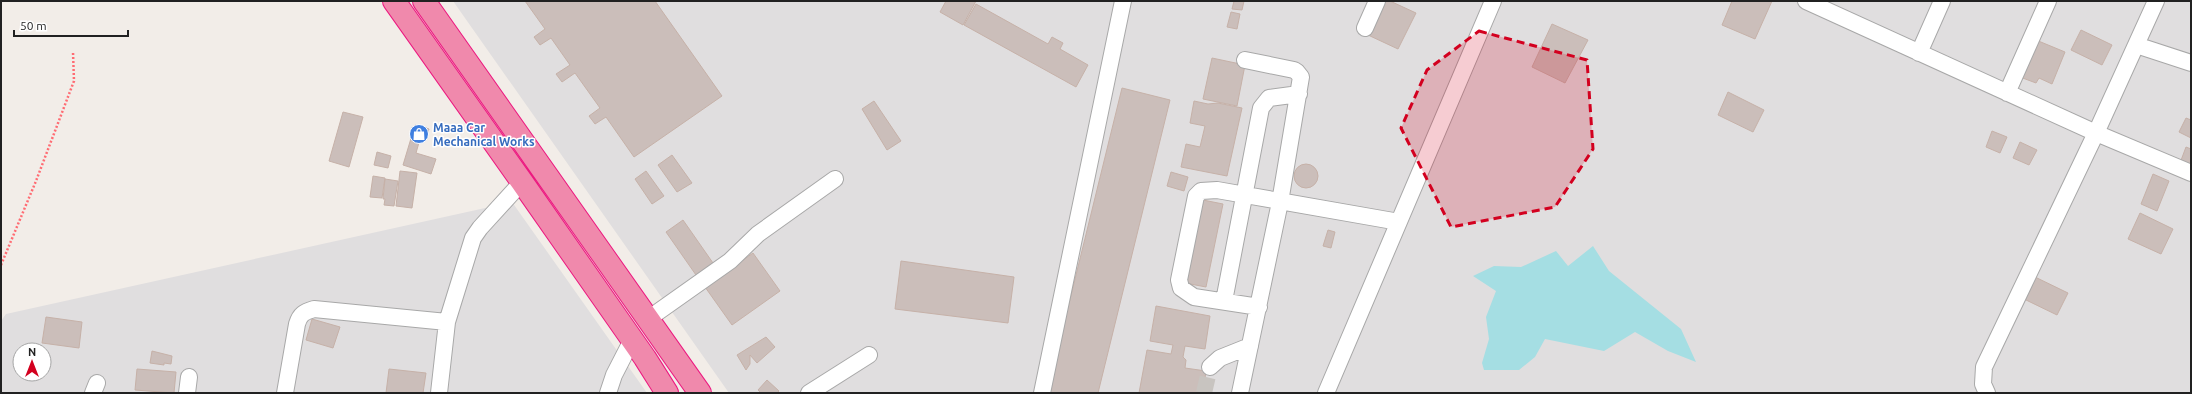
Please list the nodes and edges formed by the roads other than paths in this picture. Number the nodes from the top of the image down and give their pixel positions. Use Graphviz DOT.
graph roads {
  1 [pos="394,1"];
  2 [pos="424,1"];
  3 [pos="1124,1"];
  4 [pos="1377,1"];
  5 [pos="1493,1"];
  6 [pos="1806,1"];
  7 [pos="1942,1"];
  8 [pos="2048,1"];
  9 [pos="2156,1"];
  10 [pos="1365,28"];
  11 [pos="2136,45"];
  12 [pos="1919,53"];
  13 [pos="1245,60"];
  14 [pos="2191,63"];
  15 [pos="2007,93"];
  16 [pos="1299,94"];
  17 [pos="2096,133"];
  18 [pos="2191,172"];
  19 [pos="835,179"];
  20 [pos="522,182"];
  21 [pos="1245,195"];
  22 [pos="1280,202"];
  23 [pos="1399,222"];
  24 [pos="1224,302"];
  25 [pos="1259,307"];
  26 [pos="648,319"];
  27 [pos="447,322"];
  28 [pos="632,340"];
  29 [pos="1250,346"];
  30 [pos="869,354"];
  31 [pos="1210,367"];
  32 [pos="285,393"];
  33 [pos="439,393"];
  34 [pos="608,393"];
  35 [pos="667,393"];
  36 [pos="700,393"];
  37 [pos="809,393"];
  38 [pos="1042,393"];
  39 [pos="1240,393"];
  40 [pos="1326,393"];
  41 [pos="1986,393"];
  1 -- 20 [label="highway"];
  2 -- 26 [label="highway"];
  3 -- 38 [label="street"];
  4 -- 10 [label="street"];
  5 -- 23 [label="street"];
  6 -- 12 [label="street"];
  7 -- 12 [label="street"];
  8 -- 15 [label="street"];
  9 -- 11 [label="street"];
  11 -- 14 [label="street"];
  11 -- 17 [label="street"];
  12 -- 15 [label="street"];
  13 -- 16 [label="street"];
  15 -- 17 [label="street"];
  16 -- 21 [label="street"];
  16 -- 22 [label="street"];
  17 -- 18 [label="street"];
  17 -- 41 [label="street"];
  19 -- 26 [label="street"];
  20 -- 27 [label="street"];
  20 -- 28 [label="highway"];
  21 -- 22 [label="street"];
  21 -- 24 [label="street"];
  21 -- 24 [label="street"];
  22 -- 23 [label="street"];
  22 -- 25 [label="street"];
  23 -- 40 [label="street"];
  24 -- 25 [label="street"];
  25 -- 29 [label="street"];
  26 -- 36 [label="highway"];
  27 -- 32 [label="street"];
  27 -- 33 [label="street"];
  28 -- 34 [label="street"];
  28 -- 35 [label="highway"];
  29 -- 31 [label="street"];
  29 -- 39 [label="street"];
  30 -- 37 [label="street"];
}
